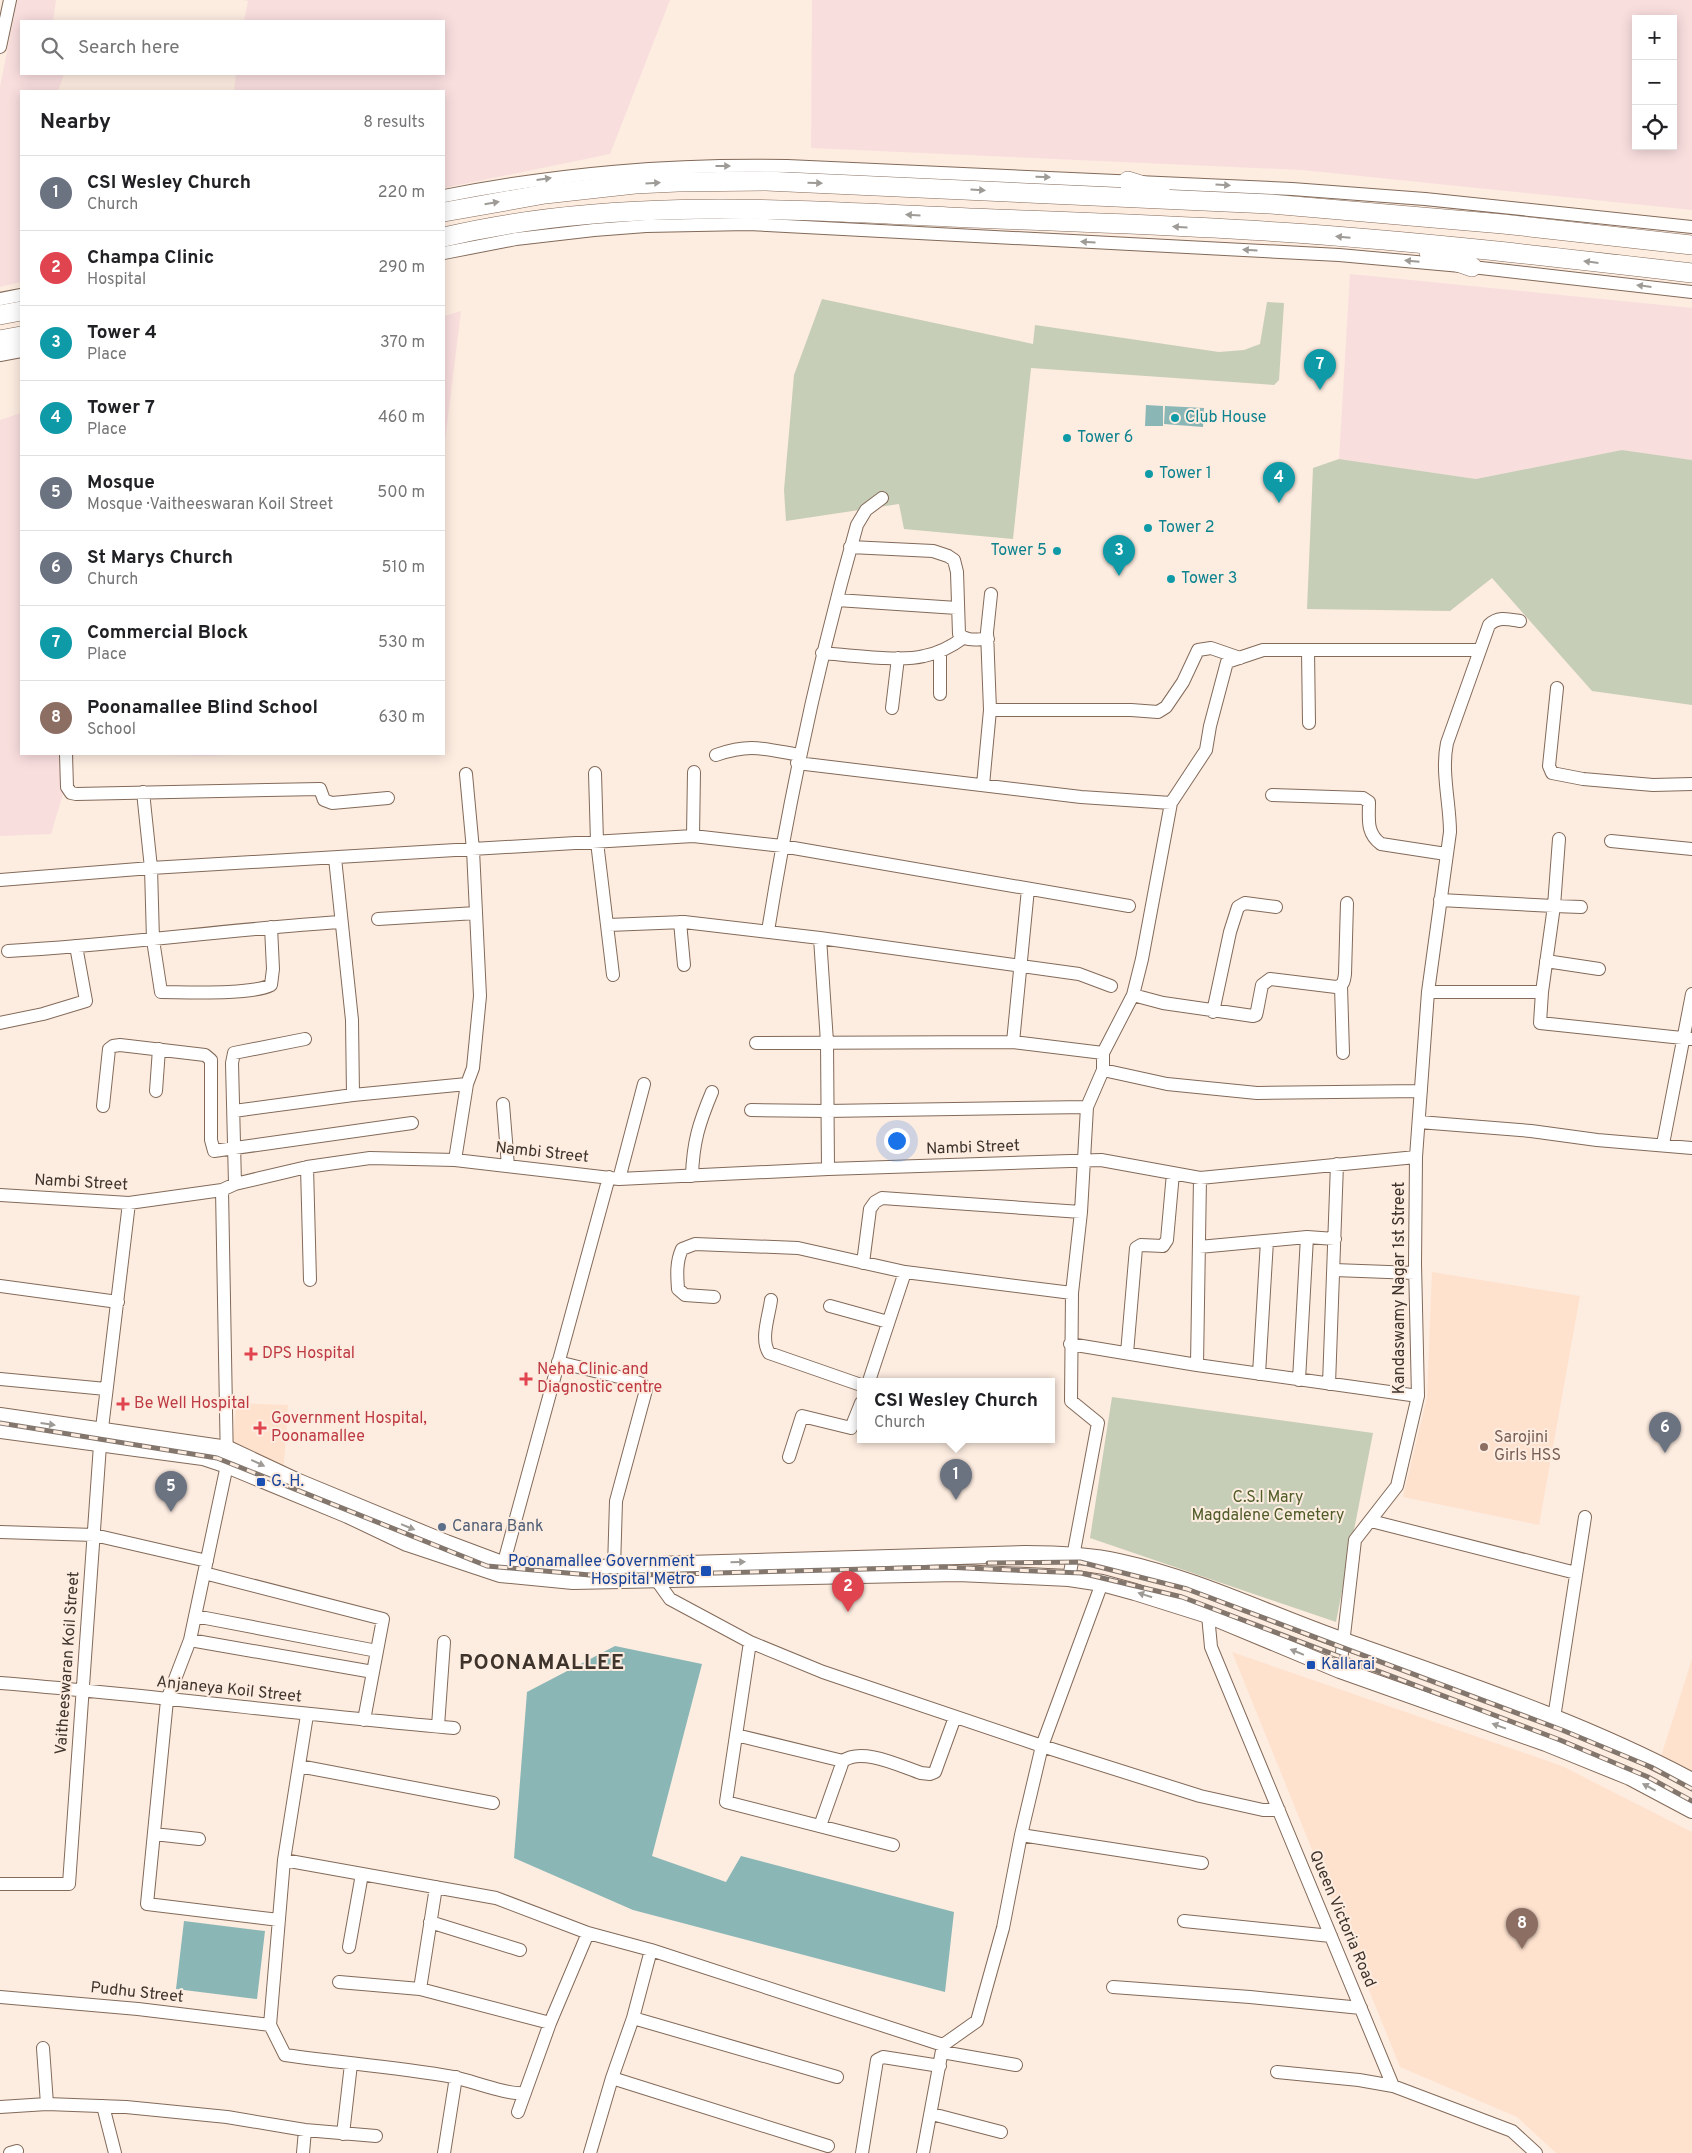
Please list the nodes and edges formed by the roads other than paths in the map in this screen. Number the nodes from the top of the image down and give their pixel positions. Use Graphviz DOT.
graph roads {
  1 [pos="10,0"];
  2 [pos="0,48"];
  3 [pos="1128,180"];
  4 [pos="445,196"];
  5 [pos="1228,202"];
  6 [pos="445,212"];
  7 [pos="1692,227"];
  8 [pos="445,237"];
  9 [pos="1381,240"];
  10 [pos="1692,245"];
  11 [pos="445,253"];
  12 [pos="1472,267"];
  13 [pos="1692,273"];
  14 [pos="1692,292"];
  15 [pos="20,295"];
  16 [pos="0,299"];
  17 [pos="20,311"];
  18 [pos="0,315"];
  19 [pos="20,336"];
  20 [pos="0,340"];
  21 [pos="20,352"];
  22 [pos="0,355"];
  23 [pos="882,498"];
  24 [pos="850,547"];
  25 [pos="991,594"];
  26 [pos="837,600"];
  27 [pos="957,608"];
  28 [pos="1520,621"];
  29 [pos="963,638"];
  30 [pos="988,639"];
  31 [pos="1308,650"];
  32 [pos="1479,650"];
  33 [pos="940,651"];
  34 [pos="822,653"];
  35 [pos="898,658"];
  36 [pos="1240,658"];
  37 [pos="1557,688"];
  38 [pos="940,694"];
  39 [pos="892,708"];
  40 [pos="990,710"];
  41 [pos="1309,723"];
  42 [pos="66,755"];
  43 [pos="716,755"];
  44 [pos="798,759"];
  45 [pos="694,772"];
  46 [pos="595,773"];
  47 [pos="466,774"];
  48 [pos="1692,784"];
  49 [pos="983,785"];
  50 [pos="143,792"];
  51 [pos="1272,795"];
  52 [pos="388,798"];
  53 [pos="1171,802"];
  54 [pos="693,836"];
  55 [pos="1559,839"];
  56 [pos="1611,841"];
  57 [pos="597,842"];
  58 [pos="782,846"];
  59 [pos="1692,849"];
  60 [pos="473,850"];
  61 [pos="1446,854"];
  62 [pos="335,858"];
  63 [pos="151,868"];
  64 [pos="0,880"];
  65 [pos="1028,889"];
  66 [pos="1440,900"];
  67 [pos="1347,903"];
  68 [pos="1129,906"];
  69 [pos="1554,906"];
  70 [pos="1276,907"];
  71 [pos="1581,908"];
  72 [pos="476,912"];
  73 [pos="378,919"];
  74 [pos="341,922"];
  75 [pos="680,922"];
  76 [pos="608,925"];
  77 [pos="270,927"];
  78 [pos="768,931"];
  79 [pos="820,938"];
  80 [pos="153,940"];
  81 [pos="76,946"];
  82 [pos="8,951"];
  83 [pos="1546,962"];
  84 [pos="684,965"];
  85 [pos="1019,965"];
  86 [pos="1599,969"];
  87 [pos="614,975"];
  88 [pos="1111,986"];
  89 [pos="1341,986"];
  90 [pos="1428,992"];
  91 [pos="1542,992"];
  92 [pos="1692,994"];
  93 [pos="1132,995"];
  94 [pos="1213,1012"];
  95 [pos="0,1023"];
  96 [pos="305,1038"];
  97 [pos="1687,1039"];
  98 [pos="827,1042"];
  99 [pos="1013,1042"];
  100 [pos="756,1043"];
  101 [pos="159,1049"];
  102 [pos="1343,1053"];
  103 [pos="1103,1054"];
  104 [pos="1103,1070"];
  105 [pos="467,1084"];
  106 [pos="644,1084"];
  107 [pos="156,1091"];
  108 [pos="1421,1091"];
  109 [pos="712,1092"];
  110 [pos="353,1095"];
  111 [pos="503,1104"];
  112 [pos="103,1106"];
  113 [pos="1087,1107"];
  114 [pos="234,1110"];
  115 [pos="751,1110"];
  116 [pos="826,1112"];
  117 [pos="1419,1122"];
  118 [pos="412,1123"];
  119 [pos="1663,1144"];
  120 [pos="1692,1148"];
  121 [pos="234,1149"];
  122 [pos="1416,1157"];
  123 [pos="455,1160"];
  124 [pos="1084,1162"];
  125 [pos="1336,1164"];
  126 [pos="508,1166"];
  127 [pos="306,1167"];
  128 [pos="828,1168"];
  129 [pos="1173,1173"];
  130 [pos="692,1176"];
  131 [pos="614,1178"];
  132 [pos="1200,1178"];
  133 [pos="235,1184"];
  134 [pos="222,1190"];
  135 [pos="0,1195"];
  136 [pos="129,1204"];
  137 [pos="1081,1212"];
  138 [pos="1307,1237"];
  139 [pos="1335,1240"];
  140 [pos="1267,1241"];
  141 [pos="1199,1247"];
  142 [pos="863,1263"];
  143 [pos="1334,1270"];
  144 [pos="905,1272"];
  145 [pos="1415,1274"];
  146 [pos="310,1280"];
  147 [pos="0,1286"];
  148 [pos="1072,1293"];
  149 [pos="714,1297"];
  150 [pos="771,1300"];
  151 [pos="118,1302"];
  152 [pos="830,1306"];
  153 [pos="888,1322"];
  154 [pos="1070,1344"];
  155 [pos="1127,1353"];
  156 [pos="558,1362"];
  157 [pos="1197,1365"];
  158 [pos="1259,1374"];
  159 [pos="870,1378"];
  160 [pos="0,1379"];
  161 [pos="1299,1380"];
  162 [pos="857,1384"];
  163 [pos="1329,1384"];
  164 [pos="106,1389"];
  165 [pos="1418,1396"];
  166 [pos="857,1413"];
  167 [pos="0,1416"];
  168 [pos="0,1430"];
  169 [pos="102,1438"];
  170 [pos="228,1457"];
  171 [pos="789,1457"];
  172 [pos="1585,1517"];
  173 [pos="1371,1521"];
  174 [pos="0,1532"];
  175 [pos="94,1535"];
  176 [pos="1075,1554"];
  177 [pos="205,1567"];
  178 [pos="614,1568"];
  179 [pos="501,1569"];
  180 [pos="655,1571"];
  181 [pos="1576,1573"];
  182 [pos="1069,1578"];
  183 [pos="1102,1584"];
  184 [pos="1208,1615"];
  185 [pos="195,1616"];
  186 [pos="190,1640"];
  187 [pos="1342,1640"];
  188 [pos="444,1642"];
  189 [pos="750,1642"];
  190 [pos="377,1651"];
  191 [pos="1340,1670"];
  192 [pos="373,1672"];
  193 [pos="0,1683"];
  194 [pos="83,1690"];
  195 [pos="167,1700"];
  196 [pos="307,1714"];
  197 [pos="955,1717"];
  198 [pos="1554,1718"];
  199 [pos="364,1720"];
  200 [pos="438,1726"];
  201 [pos="454,1728"];
  202 [pos="736,1734"];
  203 [pos="1042,1746"];
  204 [pos="843,1761"];
  205 [pos="299,1766"];
  206 [pos="1692,1781"];
  207 [pos="492,1803"];
  208 [pos="1279,1810"];
  209 [pos="1692,1810"];
  210 [pos="820,1826"];
  211 [pos="154,1834"];
  212 [pos="1021,1835"];
  213 [pos="199,1839"];
  214 [pos="893,1845"];
  215 [pos="284,1860"];
  216 [pos="1202,1863"];
  217 [pos="362,1874"];
  218 [pos="0,1884"];
  219 [pos="436,1887"];
  220 [pos="279,1920"];
  221 [pos="1184,1921"];
  222 [pos="430,1922"];
  223 [pos="588,1934"];
  224 [pos="1331,1936"];
  225 [pos="348,1947"];
  226 [pos="520,1950"];
  227 [pos="651,1950"];
  228 [pos="339,1982"];
  229 [pos="1113,1988"];
  230 [pos="420,1989"];
  231 [pos="0,1997"];
  232 [pos="1361,2008"];
  233 [pos="633,2018"];
  234 [pos="550,2023"];
  235 [pos="270,2025"];
  236 [pos="43,2048"];
  237 [pos="943,2049"];
  238 [pos="351,2064"];
  239 [pos="1016,2065"];
  240 [pos="940,2066"];
  241 [pos="1276,2072"];
  242 [pos="837,2077"];
  243 [pos="456,2078"];
  244 [pos="612,2078"];
  245 [pos="1393,2086"];
  246 [pos="525,2093"];
  247 [pos="46,2104"];
  248 [pos="103,2106"];
  249 [pos="0,2107"];
  250 [pos="518,2112"];
  251 [pos="932,2114"];
  252 [pos="305,2130"];
  253 [pos="1000,2132"];
  254 [pos="343,2134"];
  255 [pos="376,2136"];
  256 [pos="828,2146"];
  257 [pos="114,2153"];
  258 [pos="303,2153"];
  259 [pos="444,2153"];
  260 [pos="590,2153"];
  261 [pos="862,2153"];
  262 [pos="923,2153"];
  263 [pos="1536,2153"];
  1 -- 2 [label="street"];
  4 -- 3 [label="street, one-way"];
  3 -- 5 [label="highway"];
  3 -- 7 [label="street, one-way"];
  6 -- 5 [label="highway, one-way"];
  5 -- 10 [label="highway"];
  9 -- 8 [label="highway, one-way"];
  9 -- 12 [label="highway"];
  13 -- 9 [label="highway, one-way"];
  12 -- 11 [label="street, one-way"];
  14 -- 12 [label="street, one-way"];
  15 -- 16 [label="street"];
  17 -- 18 [label="highway"];
  19 -- 20 [label="highway"];
  21 -- 22 [label="street"];
  23 -- 24 [label="street"];
  24 -- 26 [label="street"];
  24 -- 27 [label="street"];
  25 -- 30 [label="street"];
  26 -- 27 [label="street"];
  26 -- 34 [label="street"];
  27 -- 29 [label="street"];
  28 -- 32 [label="street, Kandaswamy Nagar 1st Street"];
  29 -- 30 [label="street"];
  29 -- 33 [label="street"];
  30 -- 40 [label="street"];
  31 -- 32 [label="street"];
  31 -- 36 [label="street"];
  31 -- 41 [label="street"];
  32 -- 61 [label="street, Kandaswamy Nagar 1st Street"];
  33 -- 35 [label="street"];
  33 -- 38 [label="street"];
  34 -- 35 [label="street"];
  34 -- 44 [label="street"];
  35 -- 39 [label="street"];
  36 -- 40 [label="street"];
  36 -- 53 [label="street"];
  37 -- 48 [label="street"];
  40 -- 49 [label="street"];
  42 -- 50 [label="street"];
  43 -- 44 [label="street"];
  44 -- 49 [label="street"];
  44 -- 58 [label="street"];
  45 -- 54 [label="street"];
  46 -- 57 [label="street"];
  47 -- 60 [label="street"];
  49 -- 53 [label="street"];
  50 -- 52 [label="street"];
  50 -- 63 [label="street"];
  51 -- 61 [label="street"];
  53 -- 93 [label="street"];
  54 -- 57 [label="street"];
  54 -- 58 [label="street"];
  55 -- 69 [label="street"];
  56 -- 59 [label="street"];
  57 -- 60 [label="street"];
  57 -- 76 [label="street"];
  58 -- 65 [label="street"];
  58 -- 78 [label="street"];
  60 -- 62 [label="street"];
  60 -- 72 [label="street"];
  61 -- 66 [label="street, Kandaswamy Nagar 1st Street"];
  62 -- 63 [label="street"];
  62 -- 74 [label="street"];
  63 -- 64 [label="street"];
  63 -- 80 [label="street"];
  65 -- 68 [label="street"];
  65 -- 85 [label="street"];
  66 -- 69 [label="street"];
  66 -- 90 [label="street, Kandaswamy Nagar 1st Street"];
  67 -- 89 [label="street"];
  69 -- 71 [label="street"];
  69 -- 83 [label="street"];
  70 -- 94 [label="street"];
  72 -- 73 [label="street"];
  72 -- 105 [label="street"];
  74 -- 77 [label="street"];
  74 -- 110 [label="street"];
  75 -- 76 [label="street"];
  75 -- 78 [label="street"];
  75 -- 84 [label="street"];
  76 -- 87 [label="street"];
  77 -- 80 [label="street"];
  77 -- 80 [label="street"];
  78 -- 79 [label="street"];
  79 -- 85 [label="street"];
  79 -- 98 [label="street"];
  80 -- 81 [label="street"];
  81 -- 82 [label="street"];
  81 -- 95 [label="street"];
  83 -- 86 [label="street"];
  83 -- 91 [label="street"];
  85 -- 88 [label="street"];
  85 -- 99 [label="street"];
  89 -- 94 [label="street"];
  89 -- 102 [label="street"];
  90 -- 91 [label="street"];
  90 -- 108 [label="street, Kandaswamy Nagar 1st Street"];
  91 -- 97 [label="street"];
  92 -- 97 [label="street"];
  93 -- 94 [label="street"];
  93 -- 103 [label="street"];
  96 -- 114 [label="street"];
  97 -- 119 [label="street"];
  98 -- 99 [label="street"];
  98 -- 100 [label="street"];
  98 -- 116 [label="street"];
  99 -- 103 [label="street"];
  101 -- 107 [label="street"];
  101 -- 112 [label="street"];
  101 -- 121 [label="street"];
  103 -- 104 [label="street"];
  104 -- 108 [label="street"];
  104 -- 113 [label="street"];
  105 -- 110 [label="street"];
  105 -- 123 [label="street"];
  106 -- 131 [label="street"];
  108 -- 117 [label="street, Kandaswamy Nagar 1st Street"];
  109 -- 130 [label="street"];
  110 -- 114 [label="street"];
  111 -- 126 [label="street"];
  113 -- 116 [label="street"];
  113 -- 124 [label="street"];
  114 -- 121 [label="street"];
  115 -- 116 [label="street"];
  116 -- 128 [label="street"];
  117 -- 119 [label="street"];
  117 -- 122 [label="street, Kandaswamy Nagar 1st Street"];
  118 -- 121 [label="street"];
  119 -- 120 [label="street"];
  121 -- 133 [label="street"];
  122 -- 125 [label="street, Nambi Street"];
  122 -- 145 [label="street, Kandaswamy Nagar 1st Street"];
  123 -- 126 [label="street, Nambi Street"];
  123 -- 127 [label="street, Nambi Street"];
  124 -- 128 [label="street, Nambi Street"];
  124 -- 129 [label="street, Nambi Street"];
  124 -- 137 [label="street"];
  125 -- 132 [label="street, Nambi Street"];
  125 -- 139 [label="street"];
  126 -- 131 [label="street, Nambi Street"];
  127 -- 133 [label="street, Nambi Street"];
  127 -- 146 [label="street"];
  128 -- 130 [label="street, Nambi Street"];
  129 -- 132 [label="street, Nambi Street"];
  129 -- 155 [label="street"];
  130 -- 131 [label="street, Nambi Street"];
  131 -- 156 [label="street"];
  132 -- 141 [label="street"];
  133 -- 134 [label="street, Nambi Street"];
  134 -- 136 [label="street, Nambi Street"];
  134 -- 170 [label="street"];
  135 -- 136 [label="street, Nambi Street"];
  136 -- 151 [label="street, Vaitheeswaran Koil Street"];
  137 -- 142 [label="street"];
  137 -- 148 [label="street"];
  138 -- 139 [label="street"];
  138 -- 140 [label="street"];
  138 -- 161 [label="street"];
  139 -- 143 [label="street"];
  140 -- 141 [label="street"];
  140 -- 158 [label="street"];
  141 -- 157 [label="street"];
  142 -- 144 [label="street"];
  142 -- 149 [label="street"];
  143 -- 145 [label="street"];
  143 -- 163 [label="street"];
  144 -- 148 [label="street"];
  144 -- 153 [label="street"];
  145 -- 165 [label="street, Kandaswamy Nagar 1st Street"];
  147 -- 151 [label="street"];
  148 -- 154 [label="street"];
  150 -- 162 [label="street"];
  151 -- 164 [label="street, Vaitheeswaran Koil Street"];
  152 -- 153 [label="street"];
  153 -- 159 [label="street"];
  154 -- 155 [label="street"];
  154 -- 176 [label="street"];
  155 -- 157 [label="street"];
  156 -- 178 [label="street"];
  156 -- 179 [label="street"];
  157 -- 158 [label="street"];
  158 -- 161 [label="street"];
  160 -- 164 [label="street"];
  161 -- 163 [label="street"];
  163 -- 165 [label="street"];
  164 -- 169 [label="street, Vaitheeswaran Koil Street"];
  165 -- 173 [label="street, Kandaswamy Nagar 1st Street"];
  166 -- 171 [label="street"];
  167 -- 169 [label="main road, one-way"];
  168 -- 169 [label="main road"];
  169 -- 170 [label="main road"];
  169 -- 175 [label="street, Vaitheeswaran Koil Street"];
  170 -- 177 [label="street"];
  170 -- 179 [label="main road"];
  172 -- 181 [label="street"];
  173 -- 181 [label="street"];
  173 -- 187 [label="street, Kandaswamy Nagar 1st Street"];
  174 -- 175 [label="street"];
  175 -- 177 [label="street"];
  175 -- 194 [label="street, Vaitheeswaran Koil Street"];
  180 -- 176 [label="main road, one-way"];
  176 -- 182 [label="street"];
  176 -- 187 [label="main road"];
  177 -- 185 [label="street"];
  177 -- 190 [label="street"];
  178 -- 179 [label="main road"];
  178 -- 180 [label="main road"];
  179 -- 180 [label="main road"];
  180 -- 182 [label="main road"];
  180 -- 189 [label="street"];
  181 -- 198 [label="street"];
  182 -- 183 [label="main road"];
  184 -- 183 [label="main road, one-way"];
  183 -- 203 [label="street"];
  191 -- 184 [label="main road, one-way"];
  184 -- 208 [label="street, Queen Victoria Road"];
  185 -- 186 [label="street"];
  185 -- 190 [label="street"];
  186 -- 192 [label="street"];
  186 -- 195 [label="street"];
  187 -- 191 [label="street, Kandaswamy Nagar 1st Street"];
  187 -- 198 [label="main road"];
  188 -- 200 [label="street"];
  189 -- 197 [label="street"];
  189 -- 202 [label="street"];
  190 -- 192 [label="street"];
  209 -- 191 [label="main road, one-way"];
  192 -- 199 [label="street"];
  193 -- 194 [label="street, Anjaneya Koil Street"];
  194 -- 195 [label="street, Anjaneya Koil Street"];
  194 -- 218 [label="street, Vaitheeswaran Koil Street"];
  195 -- 196 [label="street, Anjaneya Koil Street"];
  195 -- 211 [label="street"];
  196 -- 199 [label="street, Anjaneya Koil Street"];
  196 -- 205 [label="street"];
  197 -- 203 [label="street"];
  197 -- 204 [label="street"];
  198 -- 206 [label="main road"];
  199 -- 200 [label="street, Anjaneya Koil Street"];
  200 -- 201 [label="street, Anjaneya Koil Street"];
  202 -- 204 [label="street"];
  202 -- 210 [label="street"];
  203 -- 208 [label="street"];
  203 -- 212 [label="street"];
  204 -- 210 [label="street"];
  205 -- 207 [label="street"];
  205 -- 215 [label="street"];
  208 -- 224 [label="street, Queen Victoria Road"];
  210 -- 214 [label="street"];
  211 -- 213 [label="street"];
  211 -- 220 [label="street"];
  212 -- 216 [label="street"];
  212 -- 237 [label="street"];
  215 -- 217 [label="street"];
  215 -- 220 [label="street"];
  217 -- 219 [label="street"];
  217 -- 225 [label="street"];
  219 -- 222 [label="street"];
  219 -- 223 [label="street"];
  220 -- 235 [label="street"];
  221 -- 224 [label="street"];
  222 -- 226 [label="street"];
  222 -- 230 [label="street"];
  223 -- 227 [label="street"];
  223 -- 234 [label="street"];
  224 -- 232 [label="street, Queen Victoria Road"];
  227 -- 233 [label="street"];
  227 -- 237 [label="street"];
  228 -- 230 [label="street"];
  229 -- 232 [label="street"];
  230 -- 234 [label="street"];
  231 -- 235 [label="street, Pudhu Street"];
  232 -- 245 [label="street, Queen Victoria Road"];
  233 -- 242 [label="street"];
  233 -- 244 [label="street"];
  234 -- 246 [label="street"];
  235 -- 238 [label="street"];
  236 -- 247 [label="street"];
  237 -- 239 [label="street"];
  237 -- 240 [label="street"];
  238 -- 243 [label="street"];
  238 -- 254 [label="street"];
  240 -- 251 [label="street"];
  240 -- 261 [label="street"];
  241 -- 245 [label="street"];
  243 -- 246 [label="street"];
  243 -- 259 [label="street"];
  244 -- 256 [label="street"];
  244 -- 260 [label="street"];
  245 -- 263 [label="street"];
  246 -- 250 [label="street"];
  247 -- 248 [label="street"];
  247 -- 249 [label="street"];
  248 -- 252 [label="street"];
  248 -- 257 [label="street"];
  251 -- 253 [label="street"];
  251 -- 262 [label="street"];
  252 -- 254 [label="street"];
  252 -- 258 [label="street"];
  254 -- 255 [label="street"];
}
